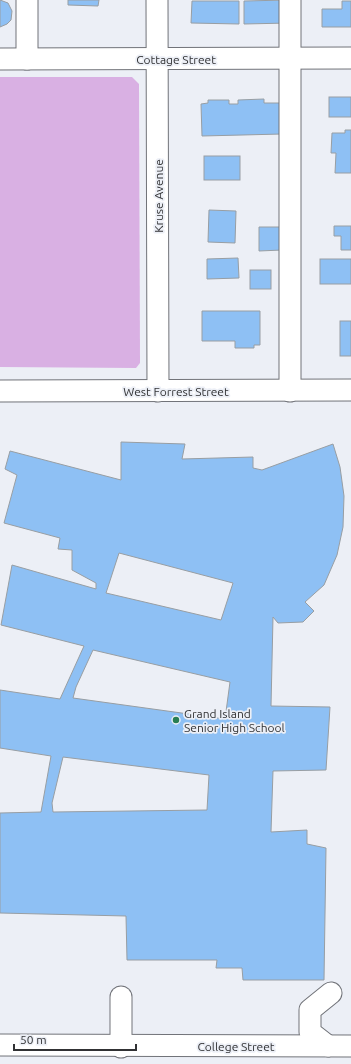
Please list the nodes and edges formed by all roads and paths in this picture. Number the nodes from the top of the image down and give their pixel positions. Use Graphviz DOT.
graph roads {
  1 [pos="27,0"];
  2 [pos="157,0"];
  3 [pos="290,0"];
  4 [pos="289,58"];
  5 [pos="351,58"];
  6 [pos="0,59"];
  7 [pos="27,59"];
  8 [pos="158,59"];
  9 [pos="351,390"];
  10 [pos="0,391"];
  11 [pos="158,391"];
  12 [pos="290,391"];
  13 [pos="331,993"];
  14 [pos="121,997"];
  15 [pos="0,1045"];
  16 [pos="328,1046"];
  17 [pos="351,1046"];
  18 [pos="121,1047"];
  1 -- 7 [label="street"];
  2 -- 8 [label="street, Kruse Avenue"];
  3 -- 4 [label="street"];
  4 -- 5 [label="street, Cottage Street"];
  4 -- 8 [label="street, Cottage Street"];
  4 -- 12 [label="street"];
  6 -- 7 [label="street, Cottage Street"];
  7 -- 8 [label="street, Cottage Street"];
  8 -- 11 [label="street, Kruse Avenue"];
  9 -- 12 [label="street, West Forrest Street"];
  10 -- 11 [label="street, West Forrest Street"];
  11 -- 12 [label="street, West Forrest Street"];
  13 -- 16 [label="street"];
  14 -- 18 [label="street"];
  15 -- 18 [label="street, College Street"];
  16 -- 17 [label="street, College Street"];
  16 -- 18 [label="street, College Street"];
}
